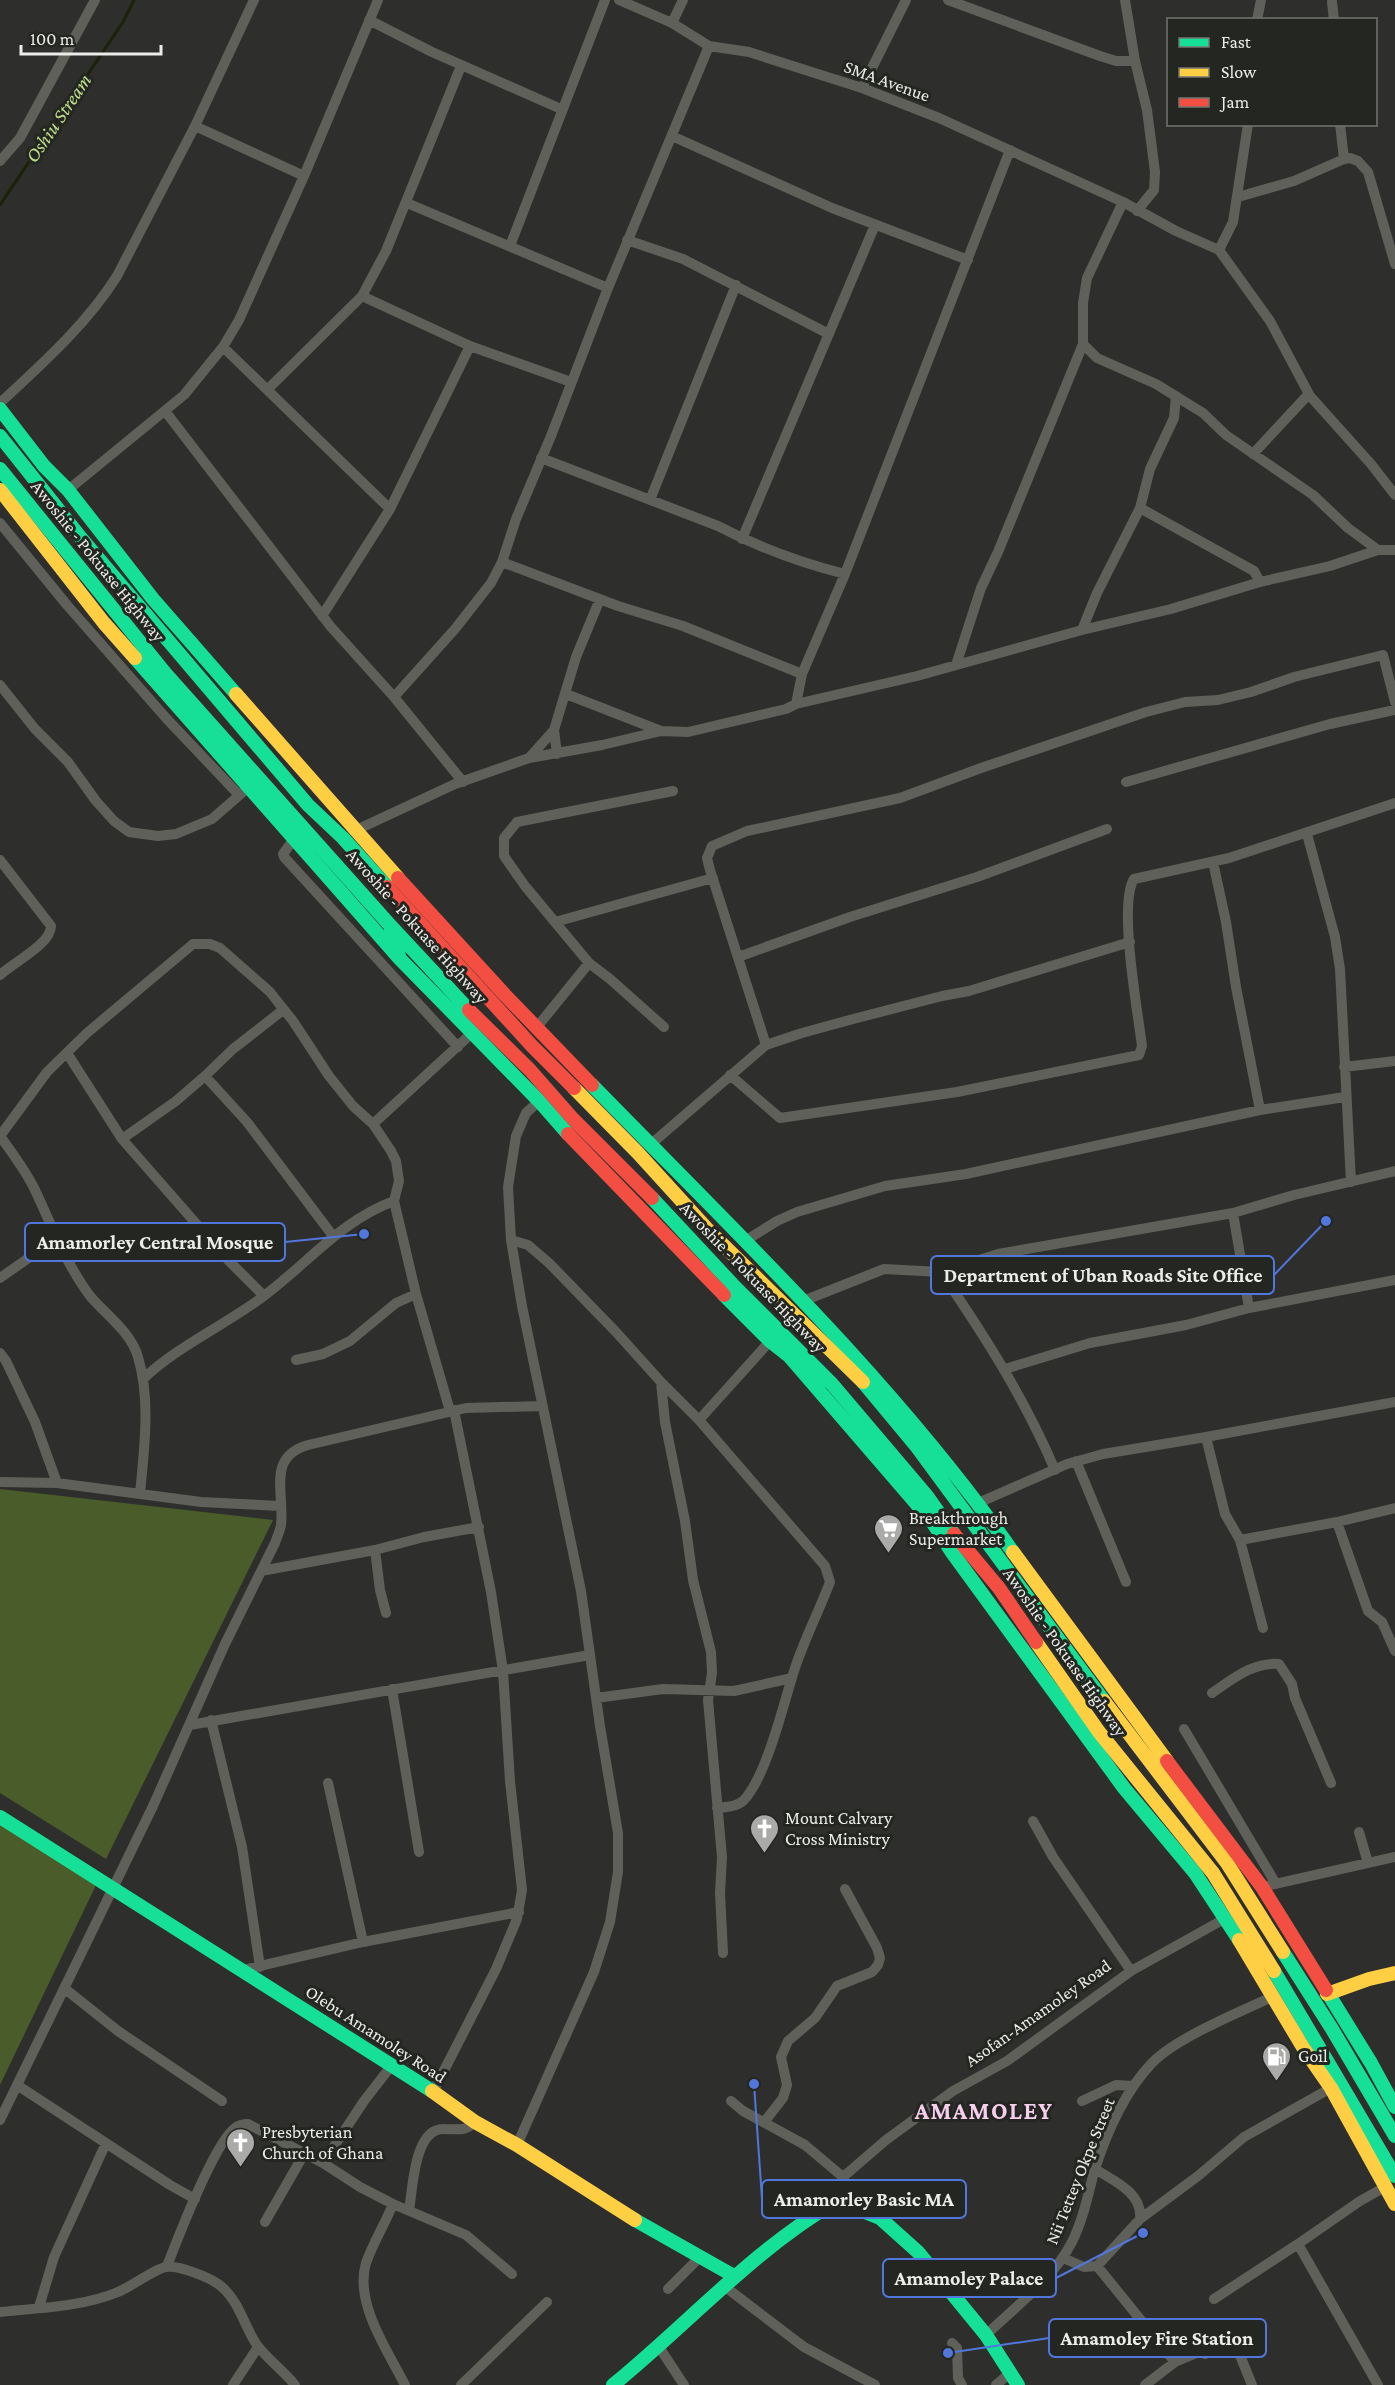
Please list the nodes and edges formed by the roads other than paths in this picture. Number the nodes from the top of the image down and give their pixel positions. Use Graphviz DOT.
graph roads {
  1 [pos="95,0"];
  2 [pos="254,0"];
  3 [pos="378,0"];
  4 [pos="605,0"];
  5 [pos="619,0"];
  6 [pos="683,0"];
  7 [pos="906,0"];
  8 [pos="948,0"];
  9 [pos="1125,0"];
  10 [pos="1261,0"];
  11 [pos="1332,2"];
  12 [pos="1257,18"];
  13 [pos="1334,18"];
  14 [pos="369,20"];
  15 [pos="672,23"];
  16 [pos="709,46"];
  17 [pos="1135,62"];
  18 [pos="461,66"];
  19 [pos="862,88"];
  20 [pos="561,108"];
  21 [pos="195,126"];
  22 [pos="1248,126"];
  23 [pos="1341,126"];
  24 [pos="672,136"];
  25 [pos="1010,150"];
  26 [pos="1344,159"];
  27 [pos="0,161"];
  28 [pos="304,176"];
  29 [pos="1238,197"];
  30 [pos="1123,201"];
  31 [pos="407,203"];
  32 [pos="1137,211"];
  33 [pos="875,225"];
  34 [pos="627,240"];
  35 [pos="510,246"];
  36 [pos="1219,250"];
  37 [pos="968,260"];
  38 [pos="1395,264"];
  39 [pos="736,285"];
  40 [pos="608,288"];
  41 [pos="362,296"];
  42 [pos="829,334"];
  43 [pos="1083,344"];
  44 [pos="470,346"];
  45 [pos="223,347"];
  46 [pos="572,381"];
  47 [pos="268,389"];
  48 [pos="1176,396"];
  49 [pos="1310,396"];
  50 [pos="0,403"];
  51 [pos="0,409"];
  52 [pos="165,411"];
  53 [pos="0,436"];
  54 [pos="1253,454"];
  55 [pos="541,458"];
  56 [pos="0,469"];
  57 [pos="0,490"];
  58 [pos="68,490"];
  59 [pos="1395,495"];
  60 [pos="650,500"];
  61 [pos="1140,508"];
  62 [pos="390,509"];
  63 [pos="0,523"];
  64 [pos="742,539"];
  65 [pos="1378,550"];
  66 [pos="1395,550"];
  67 [pos="502,562"];
  68 [pos="845,574"];
  69 [pos="1260,582"];
  70 [pos="600,599"];
  71 [pos="322,616"];
  72 [pos="1082,630"];
  73 [pos="956,665"];
  74 [pos="147,673"];
  75 [pos="802,674"];
  76 [pos="134,681"];
  77 [pos="0,685"];
  78 [pos="211,690"];
  79 [pos="566,694"];
  80 [pos="394,696"];
  81 [pos="1395,702"];
  82 [pos="193,704"];
  83 [pos="796,704"];
  84 [pos="1395,710"];
  85 [pos="554,730"];
  86 [pos="661,731"];
  87 [pos="557,754"];
  88 [pos="529,758"];
  89 [pos="215,760"];
  90 [pos="463,782"];
  91 [pos="1126,782"];
  92 [pos="244,791"];
  93 [pos="673,791"];
  94 [pos="1395,803"];
  95 [pos="1107,829"];
  96 [pos="354,831"];
  97 [pos="1307,834"];
  98 [pos="294,839"];
  99 [pos="0,860"];
  100 [pos="1213,862"];
  101 [pos="713,878"];
  102 [pos="555,922"];
  103 [pos="388,923"];
  104 [pos="1130,942"];
  105 [pos="738,957"];
  106 [pos="400,959"];
  107 [pos="589,963"];
  108 [pos="0,975"];
  109 [pos="283,1010"];
  110 [pos="537,1027"];
  111 [pos="664,1028"];
  112 [pos="472,1033"];
  113 [pos="766,1045"];
  114 [pos="458,1047"];
  115 [pos="67,1053"];
  116 [pos="1395,1060"];
  117 [pos="1344,1067"];
  118 [pos="730,1075"];
  119 [pos="205,1076"];
  120 [pos="1345,1097"];
  121 [pos="539,1101"];
  122 [pos="1260,1110"];
  123 [pos="373,1124"];
  124 [pos="122,1139"];
  125 [pos="650,1145"];
  126 [pos="1395,1171"];
  127 [pos="1351,1182"];
  128 [pos="394,1201"];
  129 [pos="1233,1213"];
  130 [pos="333,1236"];
  131 [pos="57,1238"];
  132 [pos="510,1240"];
  133 [pos="745,1241"];
  134 [pos="941,1272"];
  135 [pos="0,1278"];
  136 [pos="1395,1280"];
  137 [pos="416,1294"];
  138 [pos="264,1296"];
  139 [pos="803,1301"];
  140 [pos="1249,1308"];
  141 [pos="770,1341"];
  142 [pos="0,1353"];
  143 [pos="296,1360"];
  144 [pos="1005,1369"];
  145 [pos="143,1379"];
  146 [pos="661,1382"];
  147 [pos="1395,1402"];
  148 [pos="542,1406"];
  149 [pos="452,1411"];
  150 [pos="699,1420"];
  151 [pos="1206,1437"];
  152 [pos="1076,1461"];
  153 [pos="1055,1470"];
  154 [pos="0,1482"];
  155 [pos="57,1484"];
  156 [pos="140,1494"];
  157 [pos="978,1503"];
  158 [pos="281,1506"];
  159 [pos="1395,1508"];
  160 [pos="1337,1522"];
  161 [pos="479,1527"];
  162 [pos="1240,1540"];
  163 [pos="375,1550"];
  164 [pos="261,1570"];
  165 [pos="1126,1582"];
  166 [pos="386,1613"];
  167 [pos="1263,1628"];
  168 [pos="1395,1651"];
  169 [pos="591,1655"];
  170 [pos="503,1671"];
  171 [pos="1087,1677"];
  172 [pos="792,1678"];
  173 [pos="392,1689"];
  174 [pos="709,1689"];
  175 [pos="1070,1692"];
  176 [pos="1212,1693"];
  177 [pos="596,1698"];
  178 [pos="211,1720"];
  179 [pos="190,1725"];
  180 [pos="1184,1729"];
  181 [pos="328,1783"];
  182 [pos="1331,1783"];
  183 [pos="717,1808"];
  184 [pos="0,1817"];
  185 [pos="1034,1821"];
  186 [pos="1359,1832"];
  187 [pos="419,1852"];
  188 [pos="1395,1857"];
  189 [pos="1368,1863"];
  190 [pos="1269,1885"];
  191 [pos="112,1887"];
  192 [pos="845,1889"];
  193 [pos="519,1912"];
  194 [pos="1226,1918"];
  195 [pos="363,1942"];
  196 [pos="723,1953"];
  197 [pos="260,1967"];
  198 [pos="243,1970"];
  199 [pos="1131,1971"];
  200 [pos="1395,1973"];
  201 [pos="64,1988"];
  202 [pos="1328,1994"];
  203 [pos="1274,1996"];
  204 [pos="392,2065"];
  205 [pos="17,2085"];
  206 [pos="1133,2086"];
  207 [pos="1331,2088"];
  208 [pos="433,2092"];
  209 [pos="222,2101"];
  210 [pos="731,2101"];
  211 [pos="1082,2101"];
  212 [pos="1395,2107"];
  213 [pos="0,2120"];
  214 [pos="765,2121"];
  215 [pos="475,2122"];
  216 [pos="1395,2136"];
  217 [pos="106,2143"];
  218 [pos="517,2145"];
  219 [pos="304,2154"];
  220 [pos="323,2163"];
  221 [pos="1095,2169"];
  222 [pos="843,2177"];
  223 [pos="1392,2180"];
  224 [pos="195,2199"];
  225 [pos="837,2201"];
  226 [pos="393,2204"];
  227 [pos="1395,2204"];
  228 [pos="409,2210"];
  229 [pos="1140,2219"];
  230 [pos="265,2222"];
  231 [pos="1298,2244"];
  232 [pos="700,2257"];
  233 [pos="1063,2258"];
  234 [pos="167,2266"];
  235 [pos="1097,2266"];
  236 [pos="512,2274"];
  237 [pos="735,2276"];
  238 [pos="724,2286"];
  239 [pos="668,2289"];
  240 [pos="1214,2299"];
  241 [pos="547,2302"];
  242 [pos="39,2307"];
  243 [pos="0,2312"];
  244 [pos="986,2335"];
  245 [pos="952,2343"];
  246 [pos="258,2347"];
  247 [pos="659,2347"];
  248 [pos="1175,2362"];
  249 [pos="1011,2372"];
  250 [pos="234,2383"];
  251 [pos="221,2385"];
  252 [pos="295,2385"];
  253 [pos="405,2385"];
  254 [pos="461,2385"];
  255 [pos="613,2385"];
  256 [pos="684,2385"];
  257 [pos="876,2385"];
  258 [pos="962,2385"];
  259 [pos="996,2385"];
  260 [pos="1018,2385"];
  261 [pos="1145,2385"];
  262 [pos="1252,2385"];
  263 [pos="1378,2385"];
  1 -- 27 [label="street"];
  2 -- 21 [label="street"];
  3 -- 14 [label="street"];
  4 -- 20 [label="street"];
  5 -- 15 [label="street, SMA Avenue"];
  6 -- 15 [label="street"];
  7 -- 19 [label="street"];
  8 -- 17 [label="street"];
  9 -- 17 [label="street"];
  10 -- 12 [label="street"];
  11 -- 13 [label="street"];
  14 -- 18 [label="street"];
  14 -- 28 [label="street"];
  15 -- 16 [label="street, SMA Avenue"];
  16 -- 19 [label="street, SMA Avenue"];
  16 -- 24 [label="street"];
  17 -- 32 [label="street"];
  18 -- 20 [label="street"];
  18 -- 31 [label="street"];
  19 -- 25 [label="street, SMA Avenue"];
  20 -- 35 [label="street"];
  21 -- 28 [label="street"];
  21 -- 50 [label="street"];
  22 -- 29 [label="street"];
  23 -- 26 [label="street"];
  24 -- 33 [label="street"];
  24 -- 34 [label="street"];
  25 -- 30 [label="street, SMA Avenue"];
  25 -- 37 [label="street"];
  26 -- 29 [label="street"];
  26 -- 38 [label="street"];
  28 -- 45 [label="street"];
  29 -- 36 [label="street"];
  30 -- 32 [label="street, SMA Avenue"];
  30 -- 43 [label="street"];
  31 -- 35 [label="street"];
  31 -- 41 [label="street"];
  32 -- 36 [label="street, SMA Avenue"];
  33 -- 37 [label="street"];
  33 -- 42 [label="street"];
  34 -- 39 [label="street"];
  34 -- 40 [label="street"];
  35 -- 40 [label="street"];
  36 -- 49 [label="street"];
  37 -- 68 [label="street"];
  39 -- 42 [label="street"];
  39 -- 60 [label="street"];
  40 -- 46 [label="street"];
  41 -- 44 [label="street"];
  41 -- 47 [label="street"];
  42 -- 64 [label="street"];
  43 -- 48 [label="street"];
  43 -- 73 [label="street"];
  44 -- 46 [label="street"];
  44 -- 62 [label="street"];
  45 -- 47 [label="street"];
  45 -- 52 [label="street"];
  46 -- 55 [label="street"];
  47 -- 62 [label="street"];
  48 -- 54 [label="street"];
  48 -- 61 [label="street"];
  49 -- 54 [label="street"];
  49 -- 59 [label="street"];
  51 -- 58 [label="street"];
  52 -- 58 [label="street"];
  52 -- 71 [label="street"];
  53 -- 78 [label="street, Awoshie - Pokuase Highway"];
  54 -- 65 [label="street"];
  55 -- 60 [label="street"];
  55 -- 67 [label="street"];
  56 -- 82 [label="street, Awoshie - Pokuase Highway"];
  57 -- 74 [label="street"];
  58 -- 96 [label="street"];
  60 -- 64 [label="street"];
  61 -- 69 [label="street"];
  61 -- 72 [label="street"];
  62 -- 71 [label="street"];
  63 -- 76 [label="street"];
  64 -- 68 [label="street"];
  65 -- 66 [label="street"];
  65 -- 69 [label="street"];
  67 -- 70 [label="street"];
  67 -- 80 [label="street"];
  68 -- 75 [label="street"];
  69 -- 72 [label="street"];
  70 -- 75 [label="street"];
  70 -- 79 [label="street"];
  71 -- 80 [label="street"];
  72 -- 73 [label="street"];
  73 -- 83 [label="street"];
  74 -- 76 [label="street"];
  74 -- 89 [label="street"];
  75 -- 83 [label="street"];
  76 -- 89 [label="street"];
  77 -- 92 [label="street"];
  78 -- 82 [label="street"];
  78 -- 171 [label="street, Awoshie - Pokuase Highway"];
  79 -- 85 [label="street"];
  79 -- 86 [label="street"];
  80 -- 90 [label="street"];
  81 -- 101 [label="street"];
  82 -- 103 [label="street, Awoshie - Pokuase Highway"];
  83 -- 86 [label="street"];
  84 -- 91 [label="street"];
  85 -- 87 [label="street"];
  85 -- 88 [label="street"];
  86 -- 87 [label="street"];
  87 -- 88 [label="street"];
  88 -- 90 [label="street"];
  89 -- 92 [label="street"];
  90 -- 96 [label="street"];
  92 -- 98 [label="street"];
  93 -- 102 [label="street"];
  94 -- 97 [label="street"];
  95 -- 105 [label="street"];
  96 -- 110 [label="street"];
  97 -- 100 [label="street"];
  97 -- 117 [label="street"];
  98 -- 106 [label="street"];
  98 -- 114 [label="street"];
  99 -- 108 [label="street"];
  100 -- 104 [label="street"];
  100 -- 122 [label="street"];
  101 -- 102 [label="street"];
  101 -- 105 [label="street"];
  102 -- 107 [label="street"];
  103 -- 106 [label="street"];
  103 -- 175 [label="street, Awoshie - Pokuase Highway"];
  104 -- 113 [label="street"];
  104 -- 118 [label="street"];
  105 -- 113 [label="street"];
  106 -- 112 [label="street"];
  107 -- 110 [label="street"];
  107 -- 111 [label="street"];
  109 -- 115 [label="street"];
  109 -- 119 [label="street"];
  109 -- 123 [label="street"];
  110 -- 125 [label="street"];
  112 -- 114 [label="street"];
  112 -- 121 [label="street"];
  113 -- 118 [label="street"];
  114 -- 123 [label="street"];
  115 -- 124 [label="street"];
  115 -- 131 [label="street"];
  116 -- 117 [label="street"];
  117 -- 120 [label="street"];
  118 -- 125 [label="street"];
  119 -- 124 [label="street"];
  119 -- 130 [label="street"];
  120 -- 122 [label="street"];
  120 -- 127 [label="street"];
  121 -- 132 [label="street"];
  121 -- 141 [label="street"];
  122 -- 133 [label="street"];
  123 -- 128 [label="street"];
  124 -- 138 [label="street"];
  125 -- 133 [label="street"];
  126 -- 127 [label="street"];
  127 -- 129 [label="street"];
  128 -- 130 [label="street"];
  128 -- 137 [label="street"];
  129 -- 134 [label="street"];
  129 -- 140 [label="street"];
  130 -- 138 [label="street"];
  131 -- 135 [label="street"];
  131 -- 145 [label="street"];
  132 -- 146 [label="street"];
  132 -- 148 [label="street"];
  133 -- 139 [label="street"];
  134 -- 139 [label="street"];
  134 -- 144 [label="street"];
  136 -- 140 [label="street"];
  137 -- 143 [label="street"];
  137 -- 149 [label="street"];
  138 -- 145 [label="street"];
  139 -- 157 [label="street"];
  140 -- 144 [label="street"];
  141 -- 150 [label="street"];
  141 -- 194 [label="street"];
  142 -- 155 [label="street"];
  144 -- 153 [label="street"];
  145 -- 156 [label="street"];
  146 -- 150 [label="street"];
  146 -- 174 [label="street"];
  147 -- 151 [label="street"];
  148 -- 149 [label="street"];
  148 -- 169 [label="street"];
  149 -- 158 [label="street"];
  149 -- 161 [label="street"];
  150 -- 172 [label="street"];
  151 -- 152 [label="street"];
  151 -- 162 [label="street"];
  152 -- 153 [label="street"];
  152 -- 165 [label="street"];
  153 -- 157 [label="street"];
  154 -- 155 [label="street"];
  155 -- 156 [label="street"];
  156 -- 158 [label="street"];
  157 -- 190 [label="street"];
  158 -- 164 [label="street"];
  159 -- 160 [label="street"];
  160 -- 162 [label="street"];
  160 -- 168 [label="street"];
  161 -- 163 [label="street"];
  161 -- 170 [label="street"];
  162 -- 167 [label="street"];
  163 -- 164 [label="street"];
  163 -- 166 [label="street"];
  164 -- 179 [label="street"];
  169 -- 170 [label="street"];
  169 -- 177 [label="street"];
  170 -- 173 [label="street"];
  170 -- 193 [label="street"];
  171 -- 175 [label="street"];
  171 -- 216 [label="street, Awoshie - Pokuase Highway"];
  172 -- 174 [label="street"];
  172 -- 183 [label="street"];
  173 -- 178 [label="street"];
  173 -- 187 [label="street"];
  174 -- 177 [label="street"];
  174 -- 183 [label="street"];
  175 -- 223 [label="street, Awoshie - Pokuase Highway"];
  176 -- 182 [label="street"];
  177 -- 218 [label="street"];
  178 -- 179 [label="street"];
  178 -- 197 [label="street"];
  179 -- 191 [label="street"];
  180 -- 190 [label="street"];
  181 -- 195 [label="street"];
  183 -- 196 [label="street"];
  184 -- 191 [label="street, Olebu Amamoley Road"];
  185 -- 199 [label="street"];
  186 -- 189 [label="street"];
  188 -- 189 [label="street"];
  189 -- 190 [label="street"];
  190 -- 202 [label="street"];
  191 -- 198 [label="street, Olebu Amamoley Road"];
  191 -- 201 [label="street"];
  192 -- 214 [label="street"];
  193 -- 195 [label="street"];
  193 -- 208 [label="street"];
  194 -- 199 [label="street, Asofan-Amamoley Road"];
  194 -- 203 [label="street"];
  195 -- 197 [label="street"];
  197 -- 198 [label="street"];
  198 -- 204 [label="street, Olebu Amamoley Road"];
  199 -- 222 [label="street, Asofan-Amamoley Road"];
  200 -- 202 [label="street"];
  201 -- 205 [label="street"];
  201 -- 209 [label="street"];
  202 -- 212 [label="street"];
  203 -- 206 [label="street, Nii Tettey Okpe Street"];
  203 -- 207 [label="street"];
  204 -- 208 [label="street, Olebu Amamoley Road"];
  204 -- 220 [label="street"];
  205 -- 213 [label="street"];
  205 -- 217 [label="street"];
  206 -- 211 [label="street"];
  206 -- 221 [label="street, Nii Tettey Okpe Street"];
  207 -- 223 [label="street"];
  207 -- 229 [label="street"];
  208 -- 215 [label="street, Olebu Amamoley Road"];
  210 -- 214 [label="street"];
  214 -- 222 [label="street"];
  215 -- 218 [label="street, Olebu Amamoley Road"];
  215 -- 228 [label="street"];
  217 -- 224 [label="street"];
  217 -- 242 [label="street"];
  218 -- 232 [label="street, Olebu Amamoley Road"];
  219 -- 220 [label="street"];
  219 -- 224 [label="street"];
  219 -- 230 [label="street"];
  220 -- 226 [label="street"];
  221 -- 229 [label="street"];
  221 -- 233 [label="street, Nii Tettey Okpe Street"];
  222 -- 225 [label="street"];
  223 -- 227 [label="street, Awoshie - Pokuase Highway"];
  223 -- 231 [label="street"];
  224 -- 234 [label="street"];
  225 -- 237 [label="street"];
  225 -- 244 [label="street"];
  226 -- 228 [label="street"];
  226 -- 253 [label="street"];
  228 -- 236 [label="street"];
  229 -- 235 [label="street"];
  231 -- 240 [label="street"];
  231 -- 263 [label="street"];
  232 -- 237 [label="street, Olebu Amamoley Road"];
  232 -- 239 [label="street"];
  233 -- 235 [label="street"];
  233 -- 244 [label="street, Nii Tettey Okpe Street"];
  234 -- 242 [label="street"];
  234 -- 246 [label="street"];
  235 -- 248 [label="street"];
  237 -- 238 [label="street"];
  238 -- 247 [label="street"];
  238 -- 257 [label="street"];
  241 -- 254 [label="street"];
  242 -- 243 [label="street"];
  244 -- 249 [label="street"];
  245 -- 258 [label="street"];
  246 -- 250 [label="street"];
  246 -- 252 [label="street"];
  247 -- 255 [label="street"];
  247 -- 256 [label="street"];
  248 -- 261 [label="street"];
  248 -- 262 [label="street"];
  249 -- 259 [label="street"];
  249 -- 260 [label="street"];
  250 -- 251 [label="street"];
}
